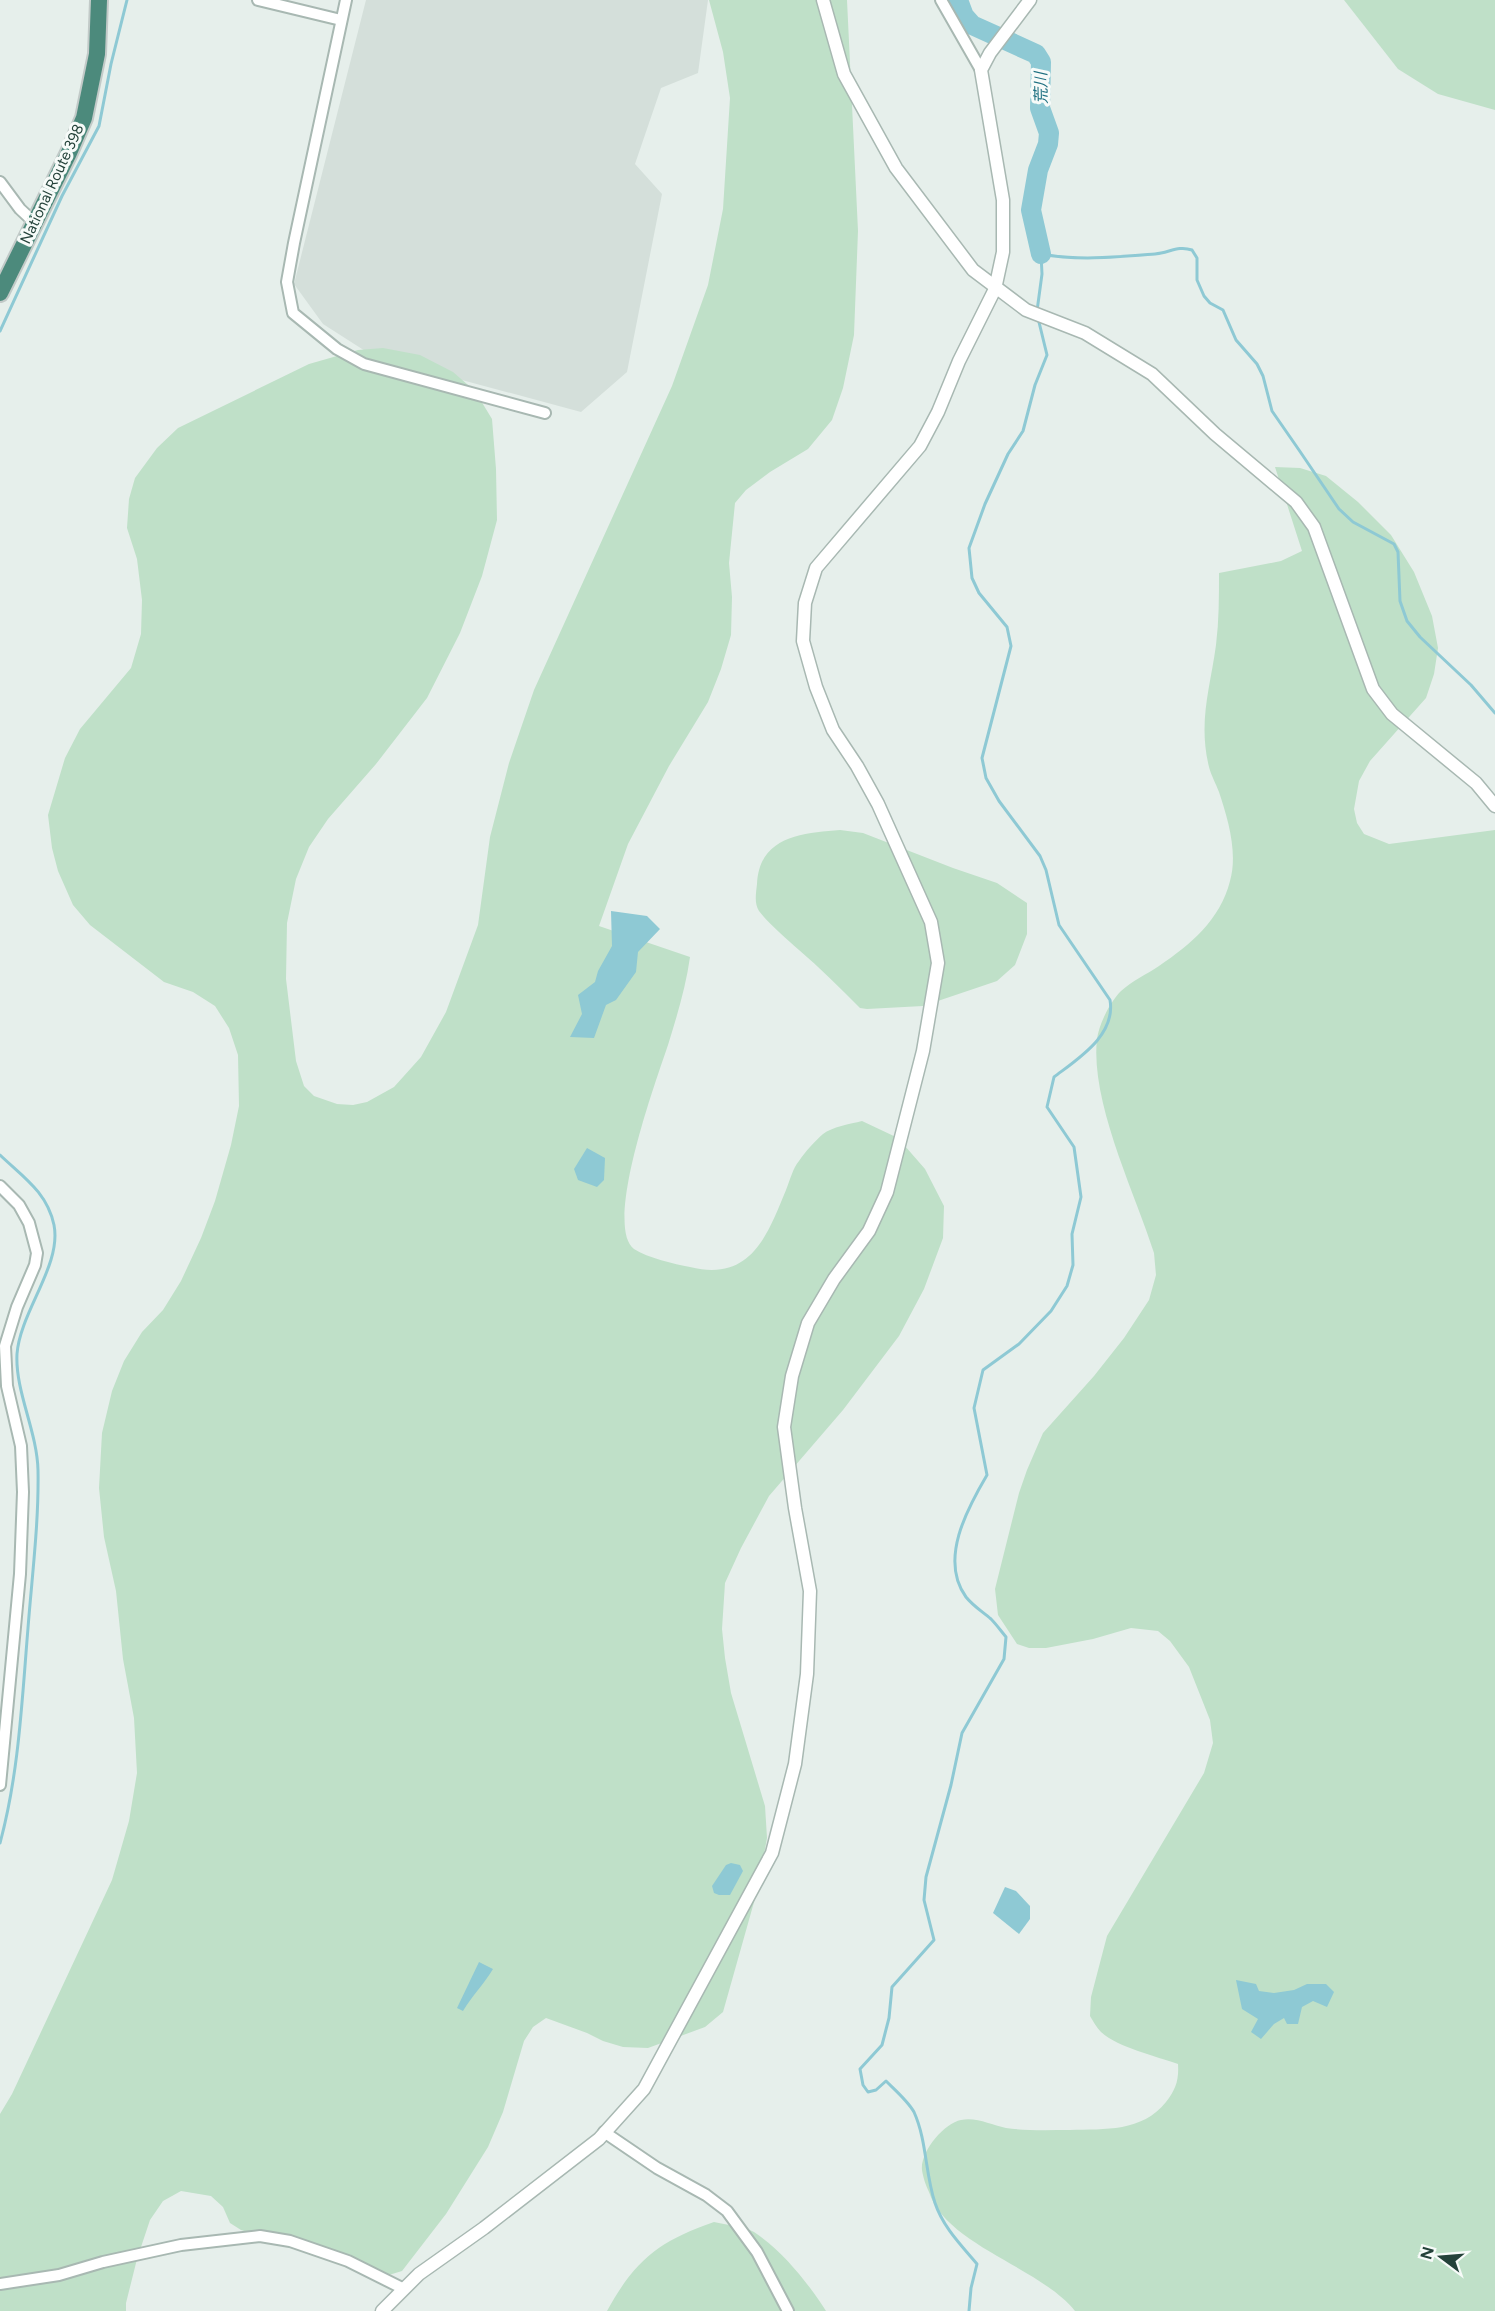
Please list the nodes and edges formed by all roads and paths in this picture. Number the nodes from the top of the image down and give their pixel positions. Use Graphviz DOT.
graph roads {
  1 [pos="99,0"];
  2 [pos="258,0"];
  3 [pos="346,0"];
  4 [pos="822,0"];
  5 [pos="941,0"];
  6 [pos="1030,0"];
  7 [pos="341,20"];
  8 [pos="981,69"];
  9 [pos="0,182"];
  10 [pos="35,223"];
  11 [pos="995,289"];
  12 [pos="0,293"];
  13 [pos="545,413"];
  14 [pos="1495,806"];
  15 [pos="0,1186"];
  16 [pos="0,1785"];
  17 [pos="604,2132"];
  18 [pos="0,2284"];
  19 [pos="404,2289"];
  20 [pos="382,2311"];
  21 [pos="788,2311"];
  1 -- 10 [label="highway, National Route 398"];
  2 -- 7 [label="street"];
  3 -- 7 [label="street"];
  4 -- 11 [label="street"];
  5 -- 8 [label="street"];
  6 -- 8 [label="street"];
  7 -- 13 [label="street"];
  8 -- 11 [label="street"];
  9 -- 10 [label="street"];
  10 -- 12 [label="highway, National Route 398"];
  11 -- 14 [label="street"];
  11 -- 17 [label="street"];
  15 -- 16 [label="street"];
  17 -- 19 [label="street"];
  17 -- 21 [label="street"];
  18 -- 19 [label="street"];
  19 -- 20 [label="street"];
}
